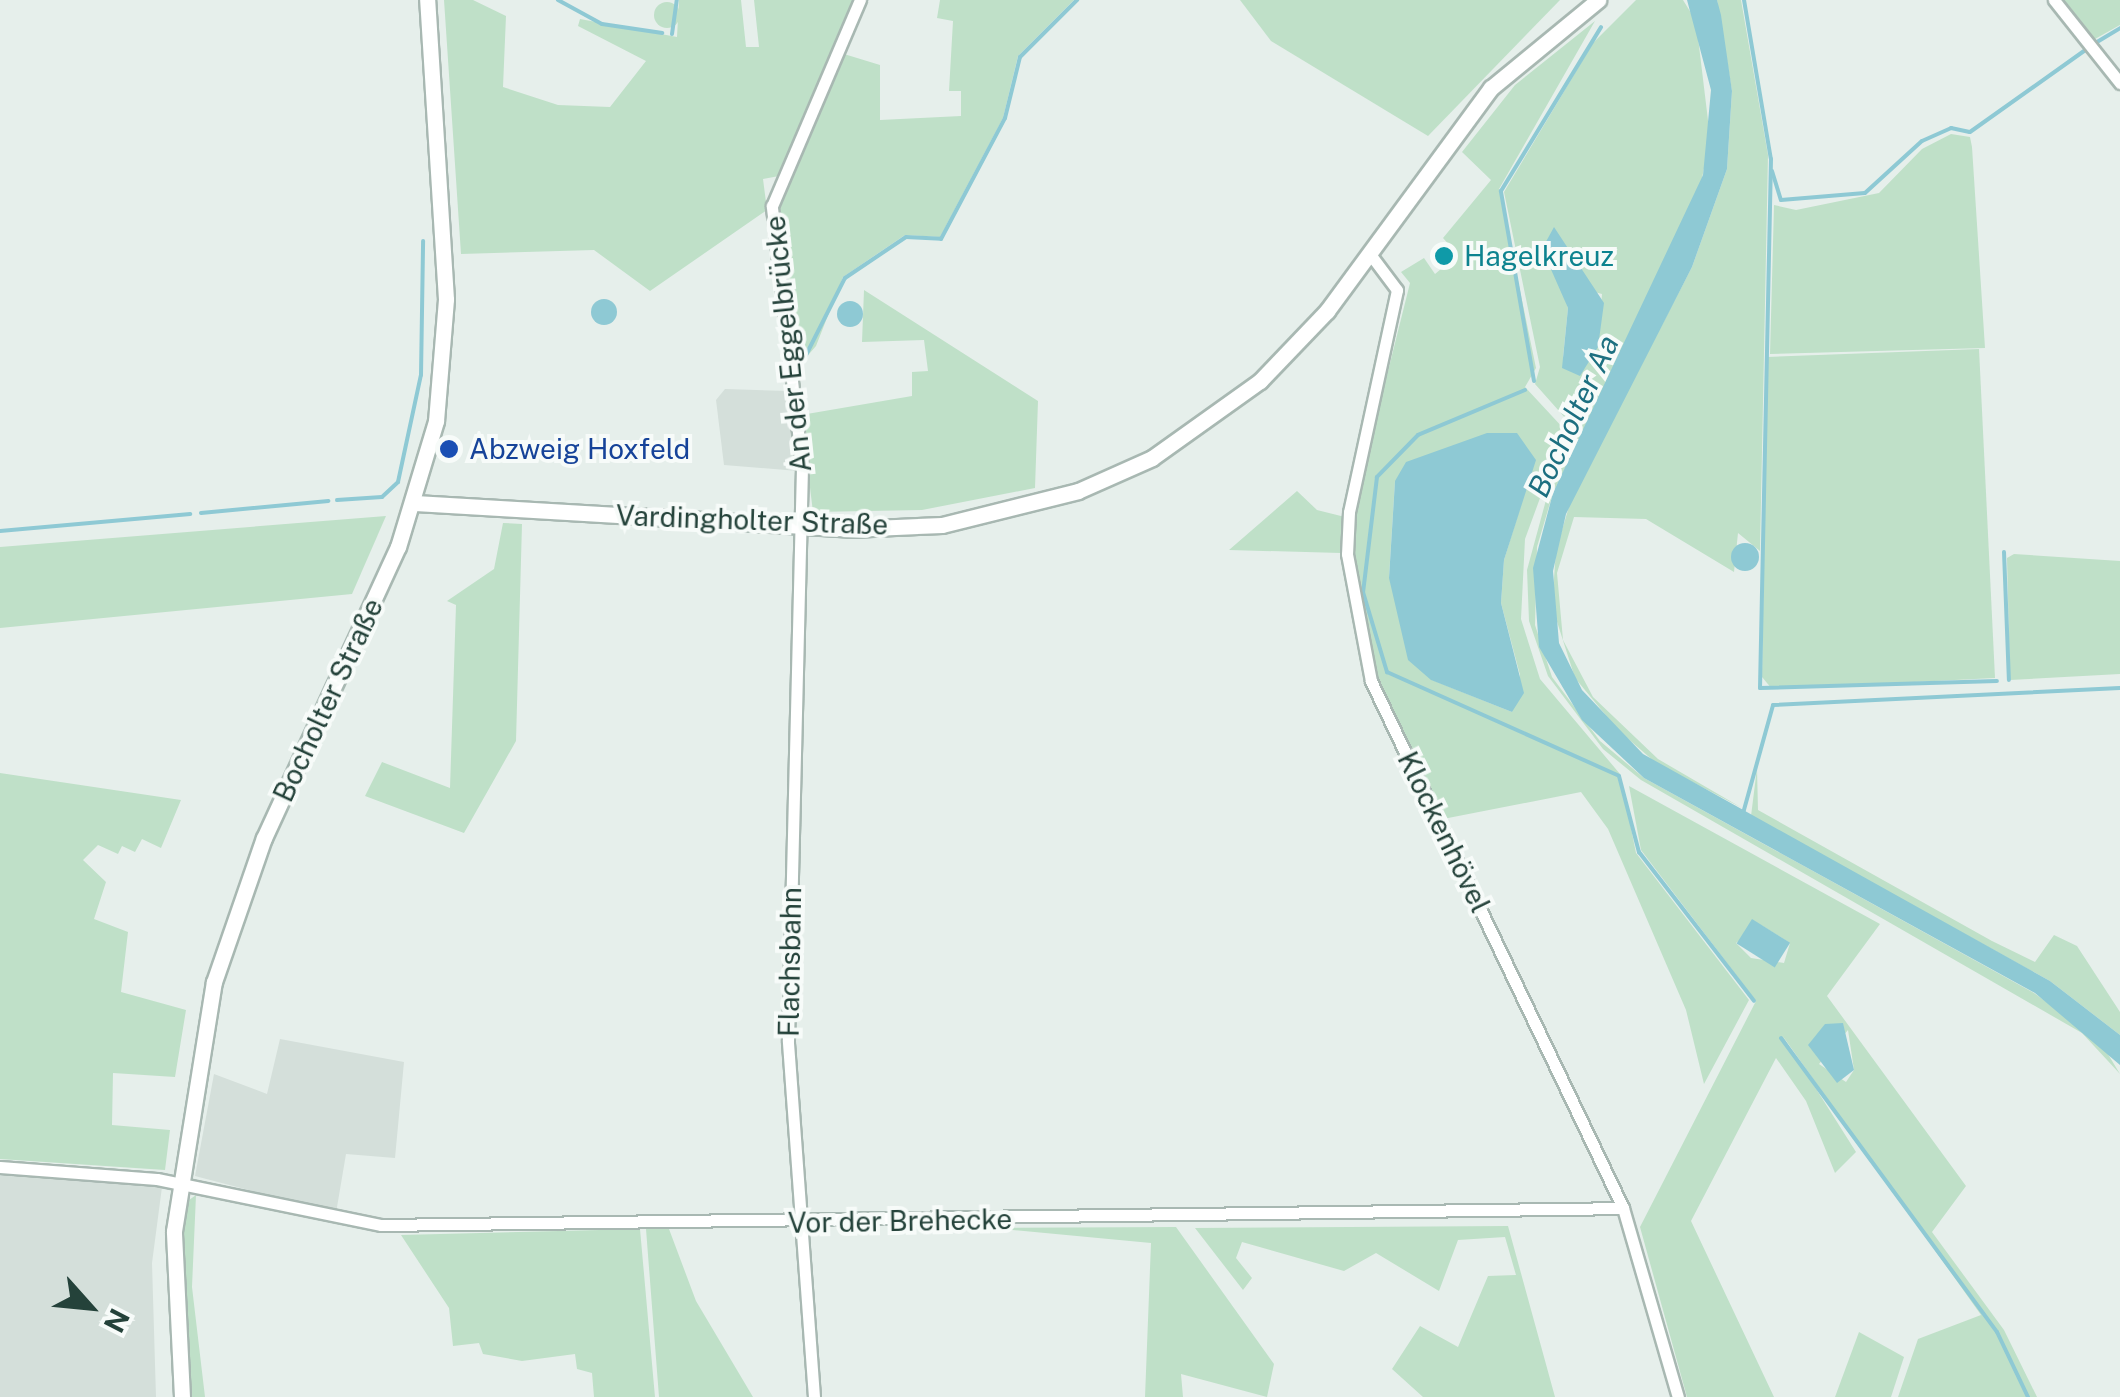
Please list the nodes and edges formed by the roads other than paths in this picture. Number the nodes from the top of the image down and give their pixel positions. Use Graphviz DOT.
graph roads {
  1 [pos="427,0"];
  2 [pos="860,0"];
  3 [pos="1598,0"];
  4 [pos="2054,0"];
  5 [pos="2120,83"];
  6 [pos="1370,254"];
  7 [pos="415,503"];
  8 [pos="803,526"];
  9 [pos="0,1167"];
  10 [pos="180,1184"];
  11 [pos="1623,1208"];
  12 [pos="797,1223"];
  13 [pos="182,1397"];
  14 [pos="814,1397"];
  15 [pos="1678,1397"];
  1 -- 7 [label="main road, Bocholter Straße"];
  2 -- 8 [label="street, An der Eggelbrücke"];
  3 -- 6 [label="main road, Vardingholter Straße"];
  4 -- 5 [label="street"];
  6 -- 8 [label="main road, Vardingholter Straße"];
  6 -- 11 [label="street, Klockenhövel"];
  7 -- 8 [label="main road, Vardingholter Straße"];
  7 -- 10 [label="main road, Bocholter Straße"];
  8 -- 12 [label="street, Flachsbahn"];
  9 -- 10 [label="street, Vor der Brehecke"];
  10 -- 12 [label="street, Vor der Brehecke"];
  10 -- 13 [label="main road, Bocholter Straße"];
  11 -- 12 [label="street, Vor der Brehecke"];
  11 -- 15 [label="street, Klockenhövel"];
  12 -- 14 [label="street, Flachsbahn"];
}
